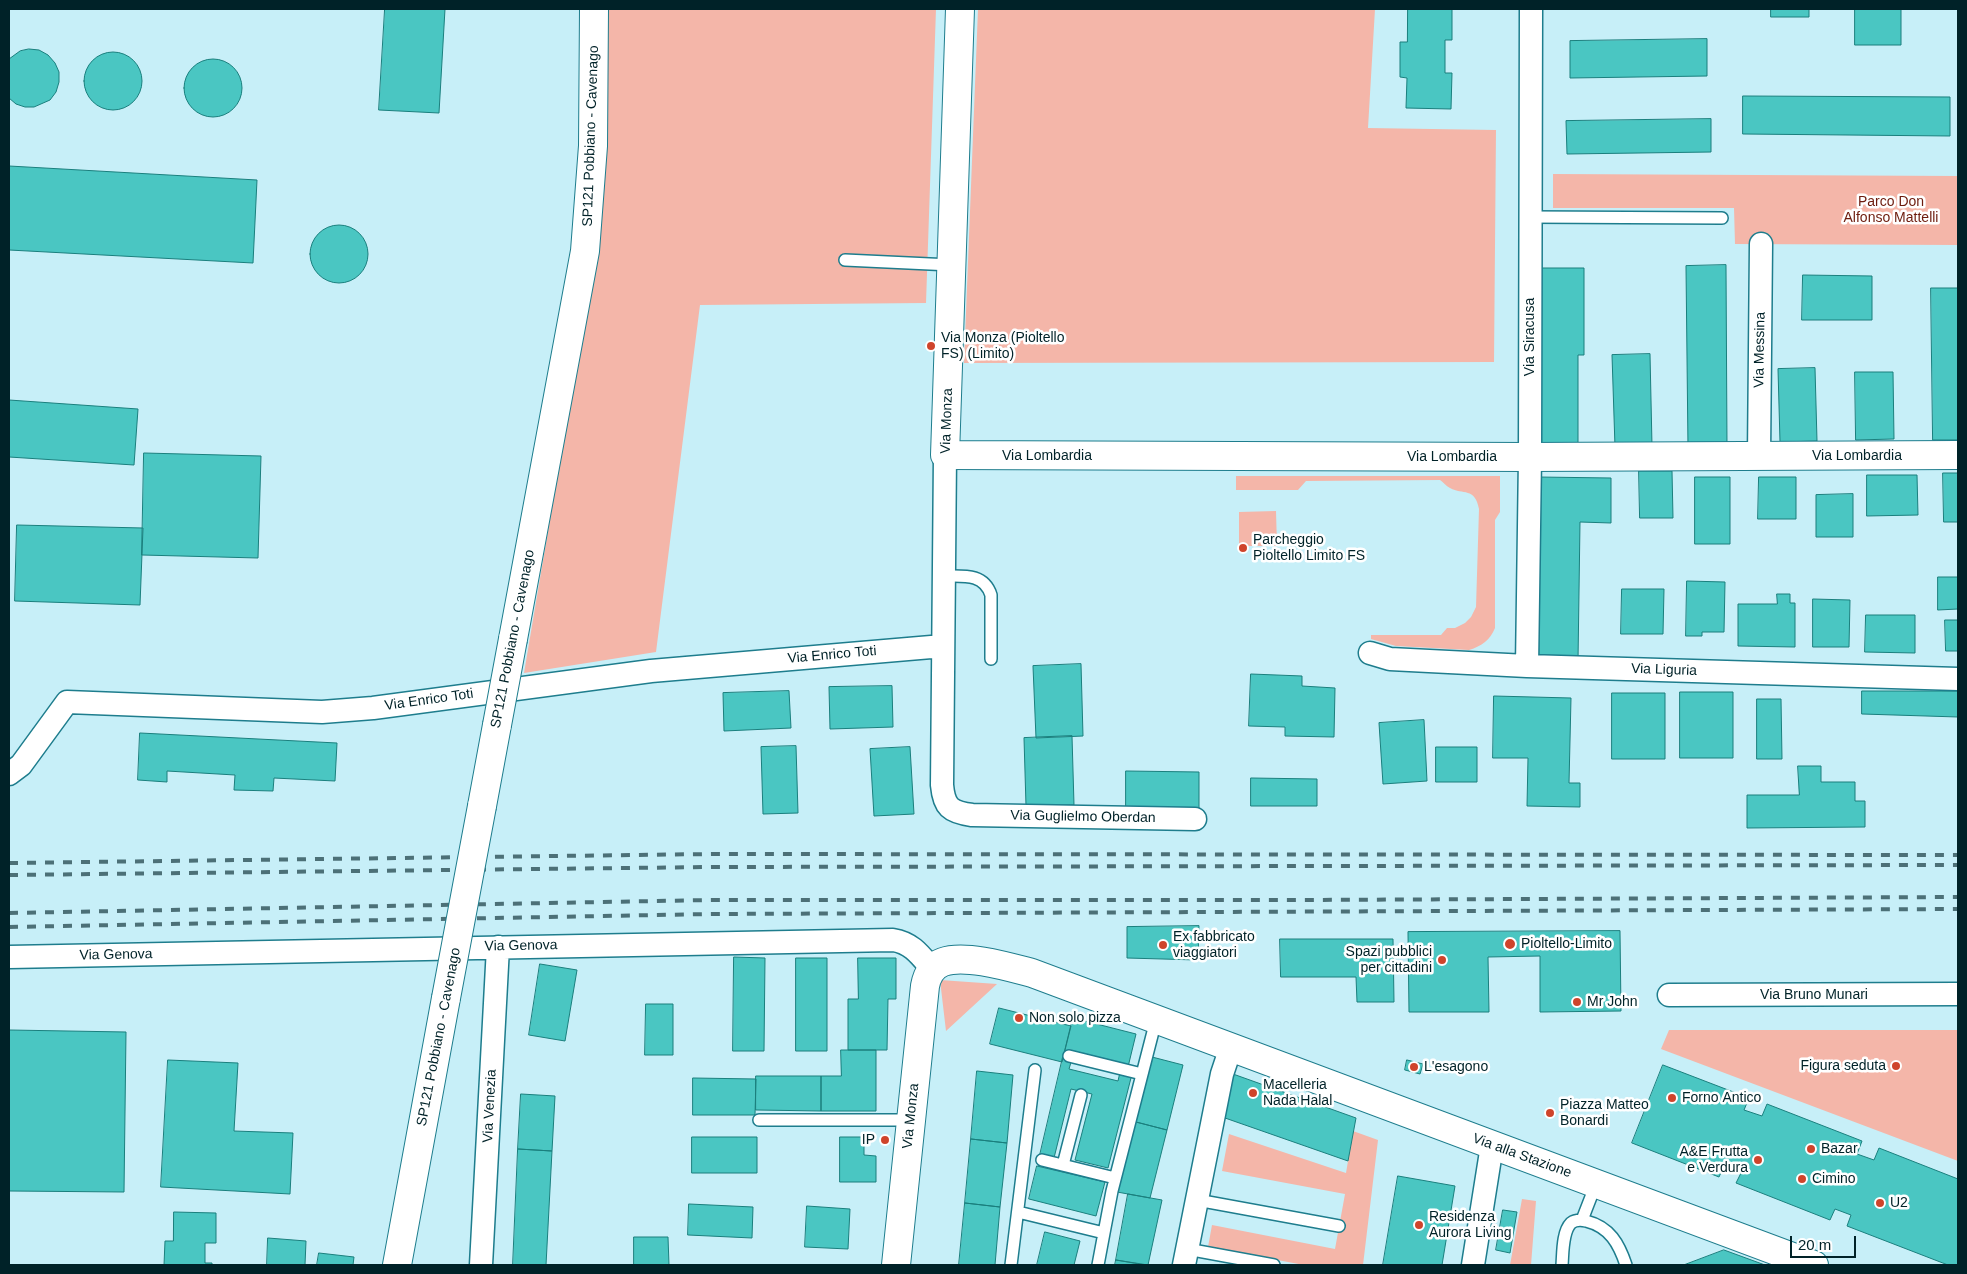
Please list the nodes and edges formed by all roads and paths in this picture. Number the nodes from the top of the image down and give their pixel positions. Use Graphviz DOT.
graph roads {
  1 [pos="594,9"];
  2 [pos="960,9"];
  3 [pos="1531,9"];
  4 [pos="1530,217"];
  5 [pos="1722,218"];
  6 [pos="1761,244"];
  7 [pos="845,260"];
  8 [pos="952,265"];
  9 [pos="945,455"];
  10 [pos="1958,455"];
  11 [pos="1759,456"];
  12 [pos="1530,457"];
  13 [pos="944,576"];
  14 [pos="943,646"];
  15 [pos="1370,653"];
  16 [pos="991,659"];
  17 [pos="1527,666"];
  18 [pos="1958,679"];
  19 [pos="9,774"];
  20 [pos="972,815"];
  21 [pos="1195,819"];
  22 [pos="498,946"];
  23 [pos="9,957"];
  24 [pos="932,969"];
  25 [pos="1958,994"];
  26 [pos="1669,995"];
  27 [pos="1156,1020"];
  28 [pos="1231,1048"];
  29 [pos="1069,1056"];
  30 [pos="1034,1070"];
  31 [pos="1142,1074"];
  32 [pos="1081,1095"];
  33 [pos="759,1120"];
  34 [pos="910,1120"];
  35 [pos="1494,1146"];
  36 [pos="1042,1160"];
  37 [pos="1063,1166"];
  38 [pos="1115,1178"];
  39 [pos="1596,1184"];
  40 [pos="1197,1200"];
  41 [pos="1018,1212"];
  42 [pos="1582,1220"];
  43 [pos="1339,1226"];
  44 [pos="1104,1233"];
  45 [pos="1185,1257"];
  46 [pos="397,1265"];
  47 [pos="481,1265"];
  48 [pos="896,1265"];
  49 [pos="1011,1265"];
  50 [pos="1098,1265"];
  51 [pos="1274,1265"];
  52 [pos="1473,1265"];
  53 [pos="1562,1265"];
  54 [pos="1626,1265"];
  55 [pos="1814,1265"];
  1 -- 46 [label="street, SP121 Pobbiano - Cavenago, bridge"];
  2 -- 8 [label="street, Via Monza"];
  3 -- 4 [label="street, Via Siracusa"];
  4 -- 5 [label="lane"];
  4 -- 12 [label="street, Via Siracusa"];
  6 -- 11 [label="street, Via Messina"];
  7 -- 8 [label="lane"];
  8 -- 9 [label="street, Via Monza"];
  9 -- 12 [label="street, Via Lombardia"];
  9 -- 13 [label="street, Via Monza"];
  10 -- 11 [label="street, Via Lombardia"];
  11 -- 12 [label="street, Via Lombardia"];
  12 -- 17 [label="street, Via Siracusa"];
  13 -- 14 [label="street, Via Monza"];
  13 -- 16 [label="lane"];
  14 -- 19 [label="street, Via Enrico Toti"];
  14 -- 20 [label="street, Via Monza"];
  15 -- 17 [label="street, Via Liguria"];
  17 -- 18 [label="street, Via Liguria"];
  20 -- 21 [label="street, Via Guglielmo Oberdan"];
  22 -- 23 [label="street, Via Genova"];
  22 -- 24 [label="street, Via Genova"];
  22 -- 47 [label="street, Via Venezia"];
  24 -- 27 [label="street, Via alla Stazione"];
  24 -- 34 [label="street, Via Monza"];
  25 -- 26 [label="street, Via Bruno Munari"];
  27 -- 28 [label="street, Via alla Stazione"];
  27 -- 31 [label="lane"];
  28 -- 35 [label="street, Via alla Stazione"];
  28 -- 40 [label="street"];
  29 -- 31 [label="lane"];
  30 -- 41 [label="lane"];
  31 -- 38 [label="lane"];
  32 -- 37 [label="lane"];
  33 -- 34 [label="lane"];
  34 -- 48 [label="street, Via Monza"];
  35 -- 39 [label="street, Via alla Stazione"];
  35 -- 52 [label="street"];
  36 -- 37 [label="lane"];
  37 -- 38 [label="lane"];
  38 -- 44 [label="lane"];
  39 -- 42 [label="lane"];
  39 -- 55 [label="street, Via alla Stazione"];
  40 -- 43 [label="lane"];
  40 -- 45 [label="street"];
  41 -- 44 [label="lane"];
  41 -- 49 [label="lane"];
  42 -- 53 [label="lane"];
  42 -- 54 [label="lane"];
  44 -- 50 [label="lane"];
  45 -- 51 [label="lane"];
}
